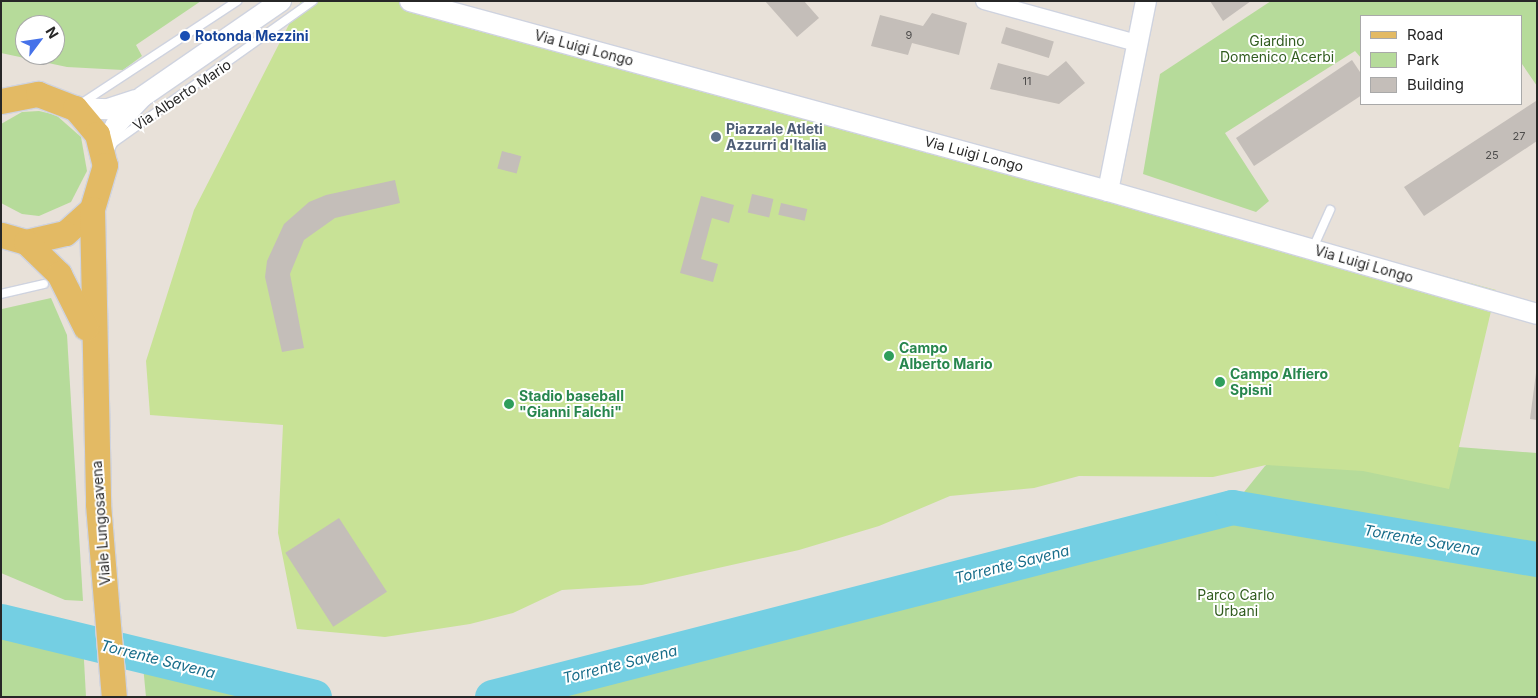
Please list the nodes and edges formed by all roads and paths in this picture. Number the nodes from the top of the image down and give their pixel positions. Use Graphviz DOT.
graph roads {
  1 [pos="237,1"];
  2 [pos="281,1"];
  3 [pos="314,1"];
  4 [pos="410,1"];
  5 [pos="984,1"];
  6 [pos="1146,1"];
  7 [pos="1138,43"];
  8 [pos="142,97"];
  9 [pos="1,101"];
  10 [pos="74,108"];
  11 [pos="103,150"];
  12 [pos="1108,190"];
  13 [pos="92,209"];
  14 [pos="1330,210"];
  15 [pos="1,234"];
  16 [pos="26,242"];
  17 [pos="1312,250"];
  18 [pos="44,284"];
  19 [pos="1,294"];
  20 [pos="1537,314"];
  21 [pos="92,350"];
  22 [pos="114,697"];
  1 -- 10 [label="lane"];
  2 -- 8 [label="street, Via Alberto Mario"];
  3 -- 11 [label="lane, Via Alberto Mario"];
  4 -- 12 [label="street, Via Luigi Longo"];
  5 -- 7 [label="street"];
  6 -- 7 [label="street"];
  7 -- 12 [label="street"];
  8 -- 10 [label="street, Via Alberto Mario"];
  8 -- 11 [label="street, Via Alberto Mario"];
  9 -- 10 [label="main road"];
  10 -- 11 [label="main road"];
  11 -- 13 [label="main road"];
  12 -- 17 [label="street, Via Luigi Longo"];
  13 -- 16 [label="main road"];
  13 -- 21 [label="main road, Viale Lungosavena"];
  14 -- 17 [label="lane"];
  15 -- 16 [label="main road"];
  16 -- 21 [label="main road, Viale Lungosavena"];
  17 -- 20 [label="street, Via Luigi Longo"];
  18 -- 19 [label="lane"];
  21 -- 22 [label="main road, Viale Lungosavena"];
}
